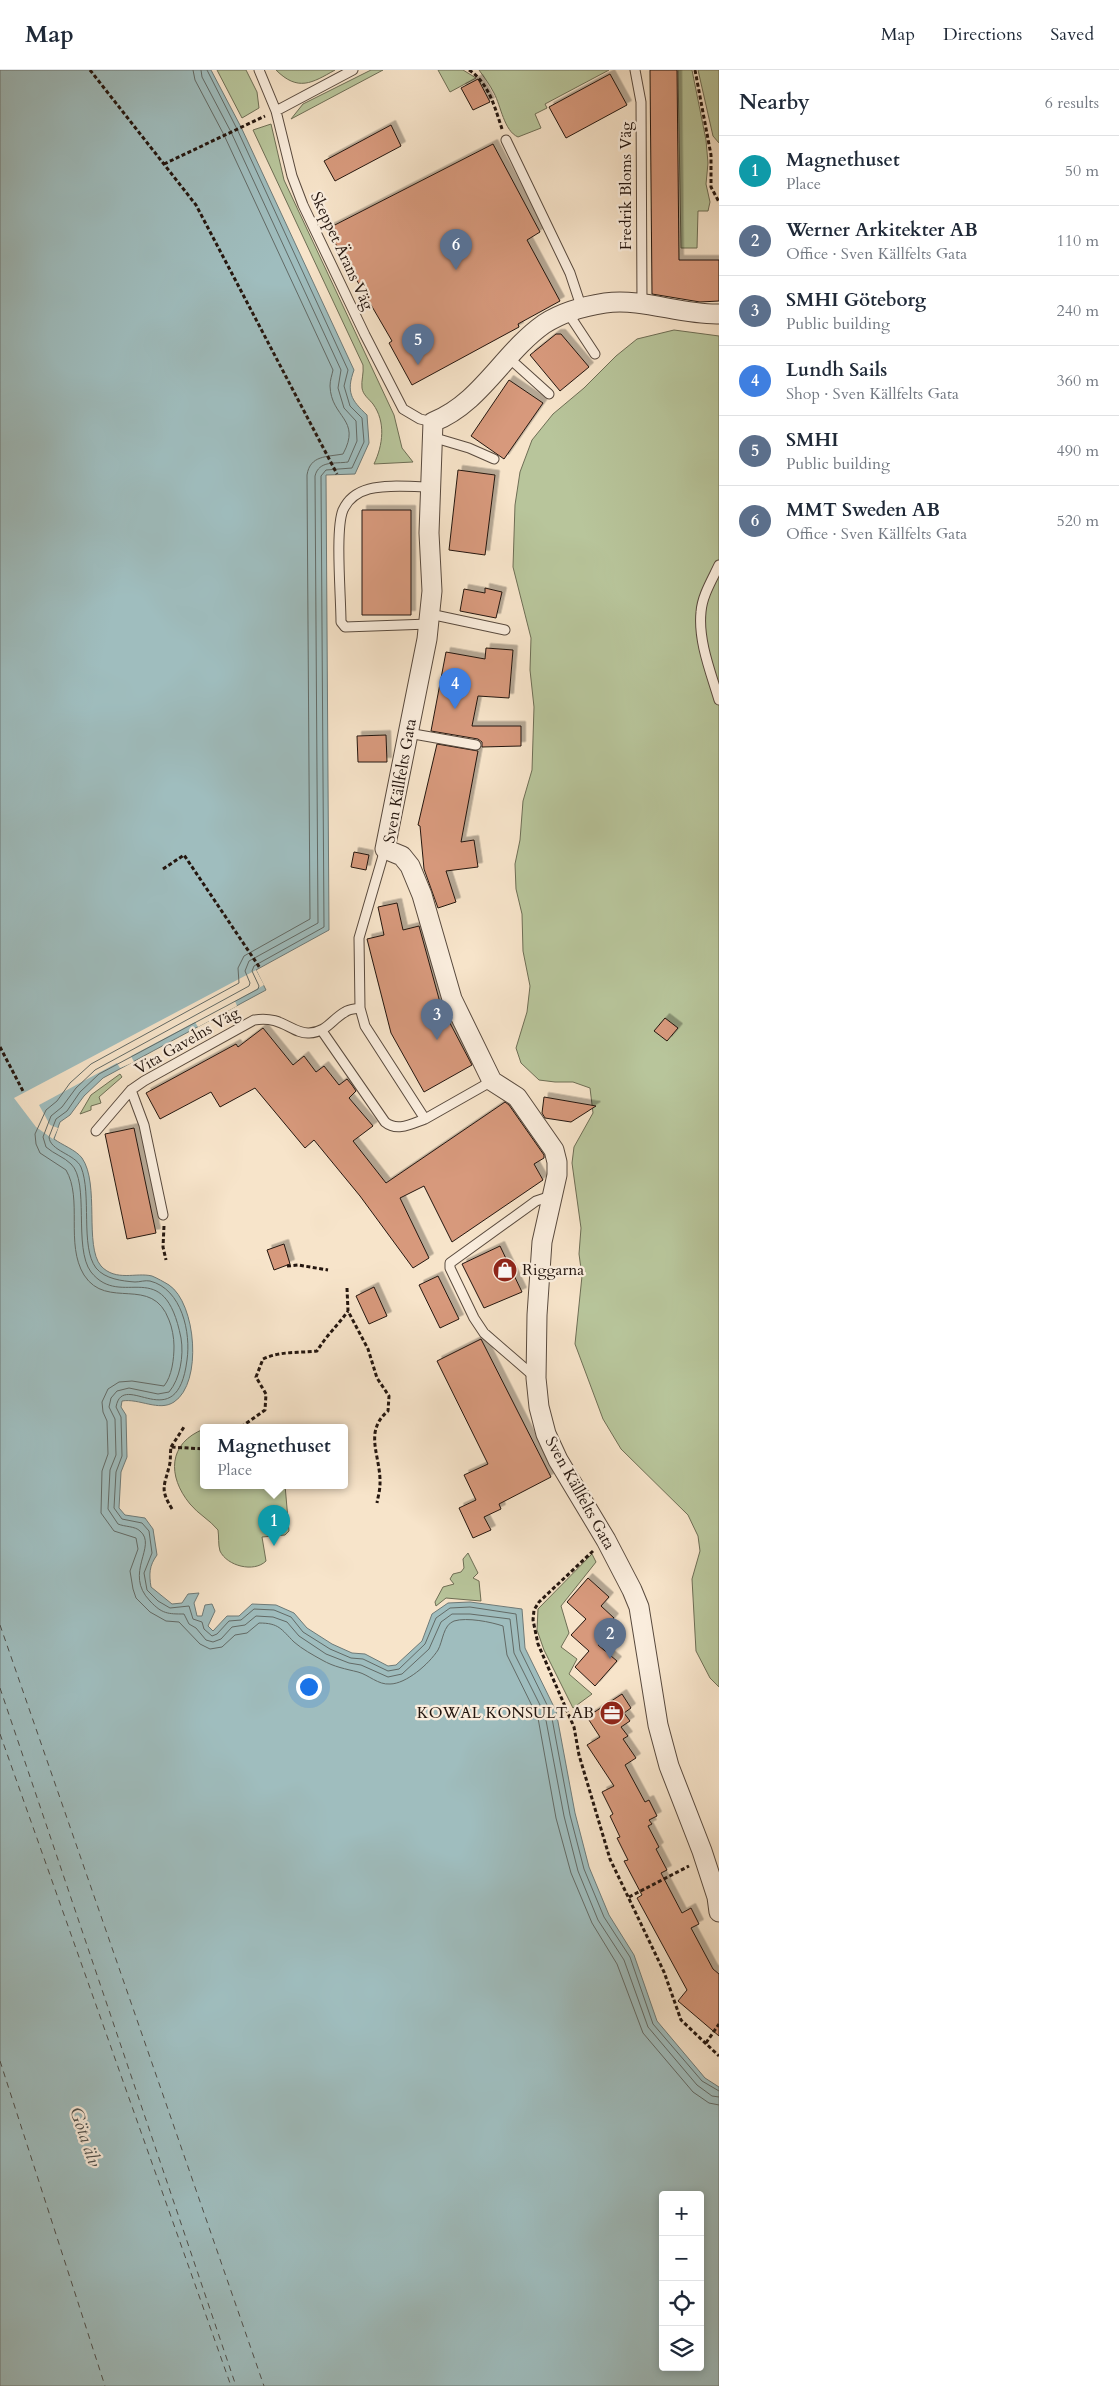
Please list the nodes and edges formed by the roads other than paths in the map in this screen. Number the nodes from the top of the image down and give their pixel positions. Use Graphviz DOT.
graph roads {
  1 [pos="258,70"];
  2 [pos="353,70"];
  3 [pos="635,70"];
  4 [pos="276,110"];
  5 [pos="506,140"];
  6 [pos="642,303"];
  7 [pos="575,311"];
  8 [pos="719,314"];
  9 [pos="595,354"];
  10 [pos="509,358"];
  11 [pos="549,394"];
  12 [pos="432,429"];
  13 [pos="494,459"];
  14 [pos="431,487"];
  15 [pos="719,565"];
  16 [pos="429,620"];
  17 [pos="505,630"];
  18 [pos="719,700"];
  19 [pos="408,733"];
  20 [pos="476,746"];
  21 [pos="385,849"];
  22 [pos="360,1008"];
  23 [pos="322,1032"];
  24 [pos="492,1081"];
  25 [pos="131,1090"];
  26 [pos="425,1119"];
  27 [pos="96,1131"];
  28 [pos="552,1196"];
  29 [pos="163,1215"];
  30 [pos="536,1378"];
  31 [pos="718,1903"];
  1 -- 4 [label="lane, Skeppet Ärans Väg"];
  2 -- 4 [label="lane"];
  3 -- 6 [label="lane, Fredrik Bloms Väg"];
  4 -- 12 [label="lane, Skeppet Ärans Väg"];
  5 -- 7 [label="lane"];
  6 -- 7 [label="street"];
  6 -- 8 [label="street"];
  7 -- 9 [label="lane"];
  7 -- 10 [label="street"];
  10 -- 11 [label="lane"];
  10 -- 12 [label="street"];
  12 -- 13 [label="lane, Skeppet Ärans Väg"];
  12 -- 14 [label="street, Sven Källfelts Gata"];
  14 -- 16 [label="street, Sven Källfelts Gata"];
  14 -- 16 [label="lane"];
  15 -- 18 [label="lane"];
  16 -- 17 [label="lane"];
  16 -- 19 [label="street, Sven Källfelts Gata"];
  19 -- 20 [label="lane"];
  19 -- 21 [label="street, Sven Källfelts Gata"];
  21 -- 22 [label="lane"];
  21 -- 24 [label="street, Sven Källfelts Gata"];
  22 -- 23 [label="lane"];
  22 -- 26 [label="lane"];
  23 -- 25 [label="lane, Vita Gavelns Väg"];
  23 -- 26 [label="lane"];
  24 -- 26 [label="lane"];
  24 -- 28 [label="street, Sven Källfelts Gata"];
  25 -- 27 [label="lane, Vita Gavelns Väg"];
  25 -- 29 [label="lane"];
  28 -- 30 [label="street, Sven Källfelts Gata"];
  28 -- 30 [label="lane"];
  30 -- 31 [label="street, Sven Källfelts Gata"];
}
